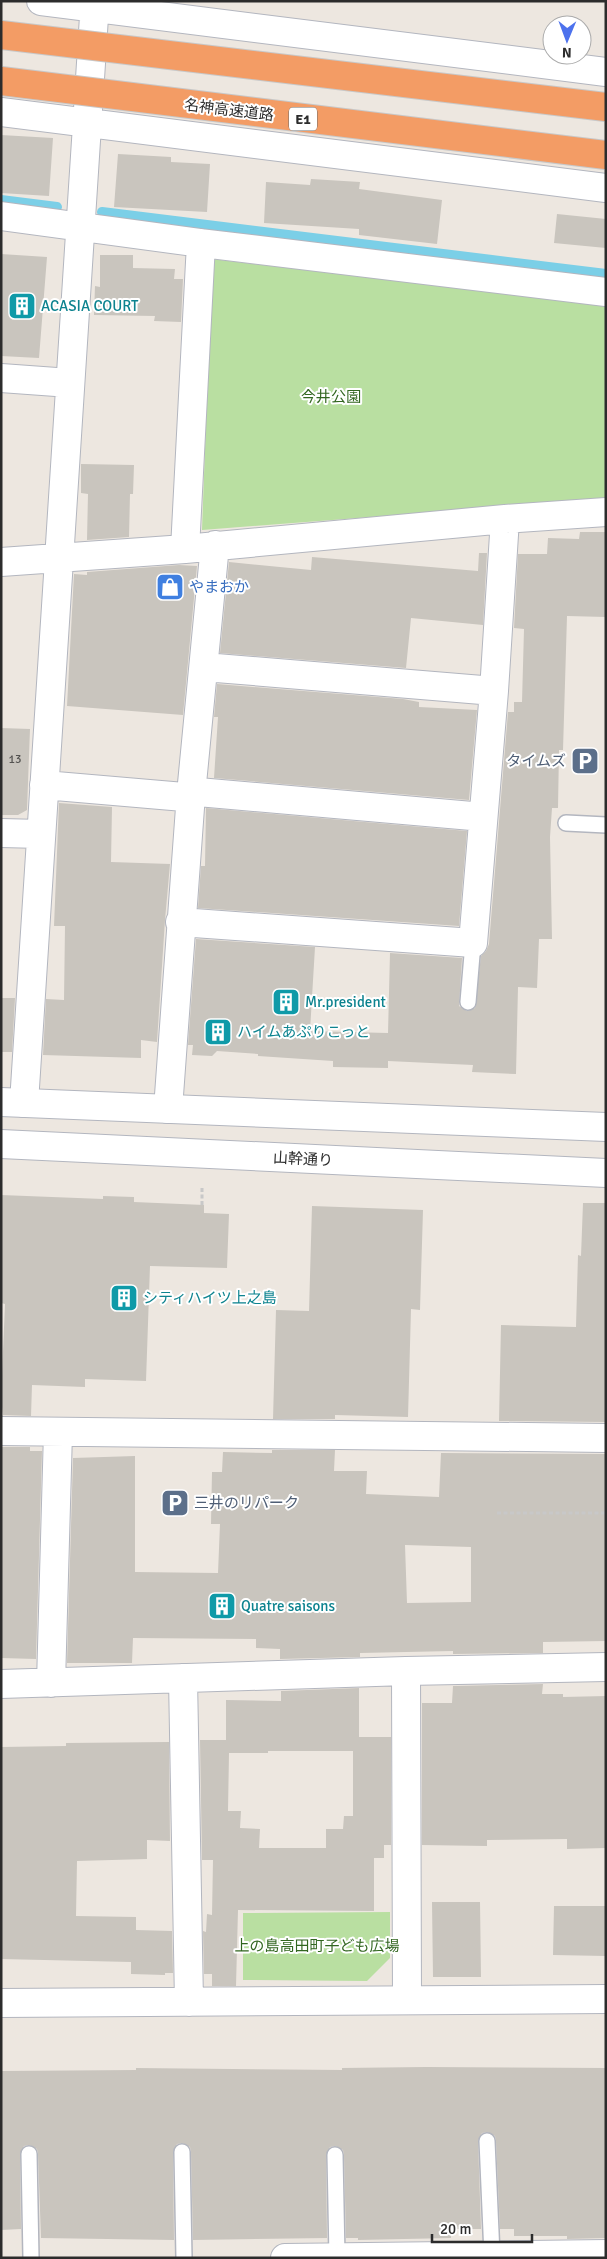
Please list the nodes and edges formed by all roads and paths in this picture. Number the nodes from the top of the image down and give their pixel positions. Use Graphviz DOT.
graph roads {
  1 [pos="41,1"];
  2 [pos="95,5"];
  3 [pos="1,35"];
  4 [pos="606,72"];
  5 [pos="1,81"];
  6 [pos="606,107"];
  7 [pos="1,112"];
  8 [pos="87,122"];
  9 [pos="606,155"];
  10 [pos="606,188"];
  11 [pos="1,216"];
  12 [pos="80,225"];
  13 [pos="201,243"];
  14 [pos="606,292"];
  15 [pos="1,378"];
  16 [pos="70,383"];
  17 [pos="606,512"];
  18 [pos="505,519"];
  19 [pos="215,545"];
  20 [pos="185,549"];
  21 [pos="59,558"];
  22 [pos="1,562"];
  23 [pos="204,667"];
  24 [pos="494,691"];
  25 [pos="44,785"];
  26 [pos="191,794"];
  27 [pos="482,819"];
  28 [pos="566,823"];
  29 [pos="606,825"];
  30 [pos="1,833"];
  31 [pos="41,834"];
  32 [pos="180,922"];
  33 [pos="472,943"];
  34 [pos="468,1002"];
  35 [pos="12,1102"];
  36 [pos="168,1109"];
  37 [pos="606,1127"];
  38 [pos="1,1144"];
  39 [pos="606,1173"];
  40 [pos="202,1186"];
  41 [pos="202,1205"];
  42 [pos="1,1431"];
  43 [pos="58,1432"];
  44 [pos="606,1438"];
  45 [pos="497,1513"];
  46 [pos="606,1513"];
  47 [pos="606,1668"];
  48 [pos="406,1671"];
  49 [pos="183,1678"];
  50 [pos="51,1683"];
  51 [pos="1,1684"];
  52 [pos="606,1999"];
  53 [pos="407,2000"];
  54 [pos="189,2002"];
  55 [pos="1,2004"];
  56 [pos="487,2141"];
  57 [pos="182,2152"];
  58 [pos="29,2154"];
  59 [pos="336,2155"];
  60 [pos="606,2254"];
  61 [pos="337,2257"];
  62 [pos="492,2257"];
  63 [pos="31,2258"];
  64 [pos="184,2258"];
  65 [pos="285,2258"];
  1 -- 2 [label="street"];
  2 -- 4 [label="street"];
  2 -- 8 [label="street"];
  3 -- 6 [label="highway, bridge"];
  5 -- 9 [label="highway, 名神高速道路 / E1, bridge"];
  7 -- 8 [label="street"];
  8 -- 10 [label="street"];
  8 -- 12 [label="street"];
  11 -- 12 [label="street"];
  12 -- 13 [label="street"];
  12 -- 16 [label="street"];
  13 -- 14 [label="street"];
  13 -- 20 [label="street"];
  15 -- 16 [label="street"];
  16 -- 21 [label="street"];
  17 -- 18 [label="street"];
  18 -- 19 [label="street"];
  18 -- 24 [label="street"];
  19 -- 20 [label="street"];
  19 -- 23 [label="street"];
  20 -- 21 [label="street"];
  21 -- 22 [label="street"];
  21 -- 25 [label="street"];
  23 -- 24 [label="street"];
  23 -- 26 [label="street"];
  24 -- 27 [label="street"];
  25 -- 26 [label="street"];
  25 -- 31 [label="street"];
  26 -- 27 [label="street"];
  26 -- 32 [label="street"];
  27 -- 33 [label="street"];
  28 -- 29 [label="lane"];
  30 -- 31 [label="street"];
  31 -- 35 [label="street"];
  32 -- 33 [label="street"];
  32 -- 36 [label="street"];
  33 -- 34 [label="lane"];
  35 -- 36 [label="street"];
  36 -- 37 [label="street"];
  38 -- 39 [label="street, 山幹通り"];
  40 -- 41 [label="path"];
  42 -- 43 [label="street"];
  43 -- 44 [label="street"];
  43 -- 50 [label="street"];
  45 -- 46 [label="path"];
  47 -- 48 [label="street"];
  48 -- 49 [label="street"];
  48 -- 53 [label="street"];
  49 -- 50 [label="street"];
  49 -- 54 [label="street"];
  50 -- 51 [label="street"];
  52 -- 53 [label="street"];
  53 -- 54 [label="street"];
  54 -- 55 [label="street"];
  56 -- 62 [label="lane"];
  57 -- 64 [label="lane"];
  58 -- 63 [label="lane"];
  59 -- 61 [label="lane"];
  60 -- 62 [label="street"];
  61 -- 62 [label="street"];
  61 -- 65 [label="street"];
}
